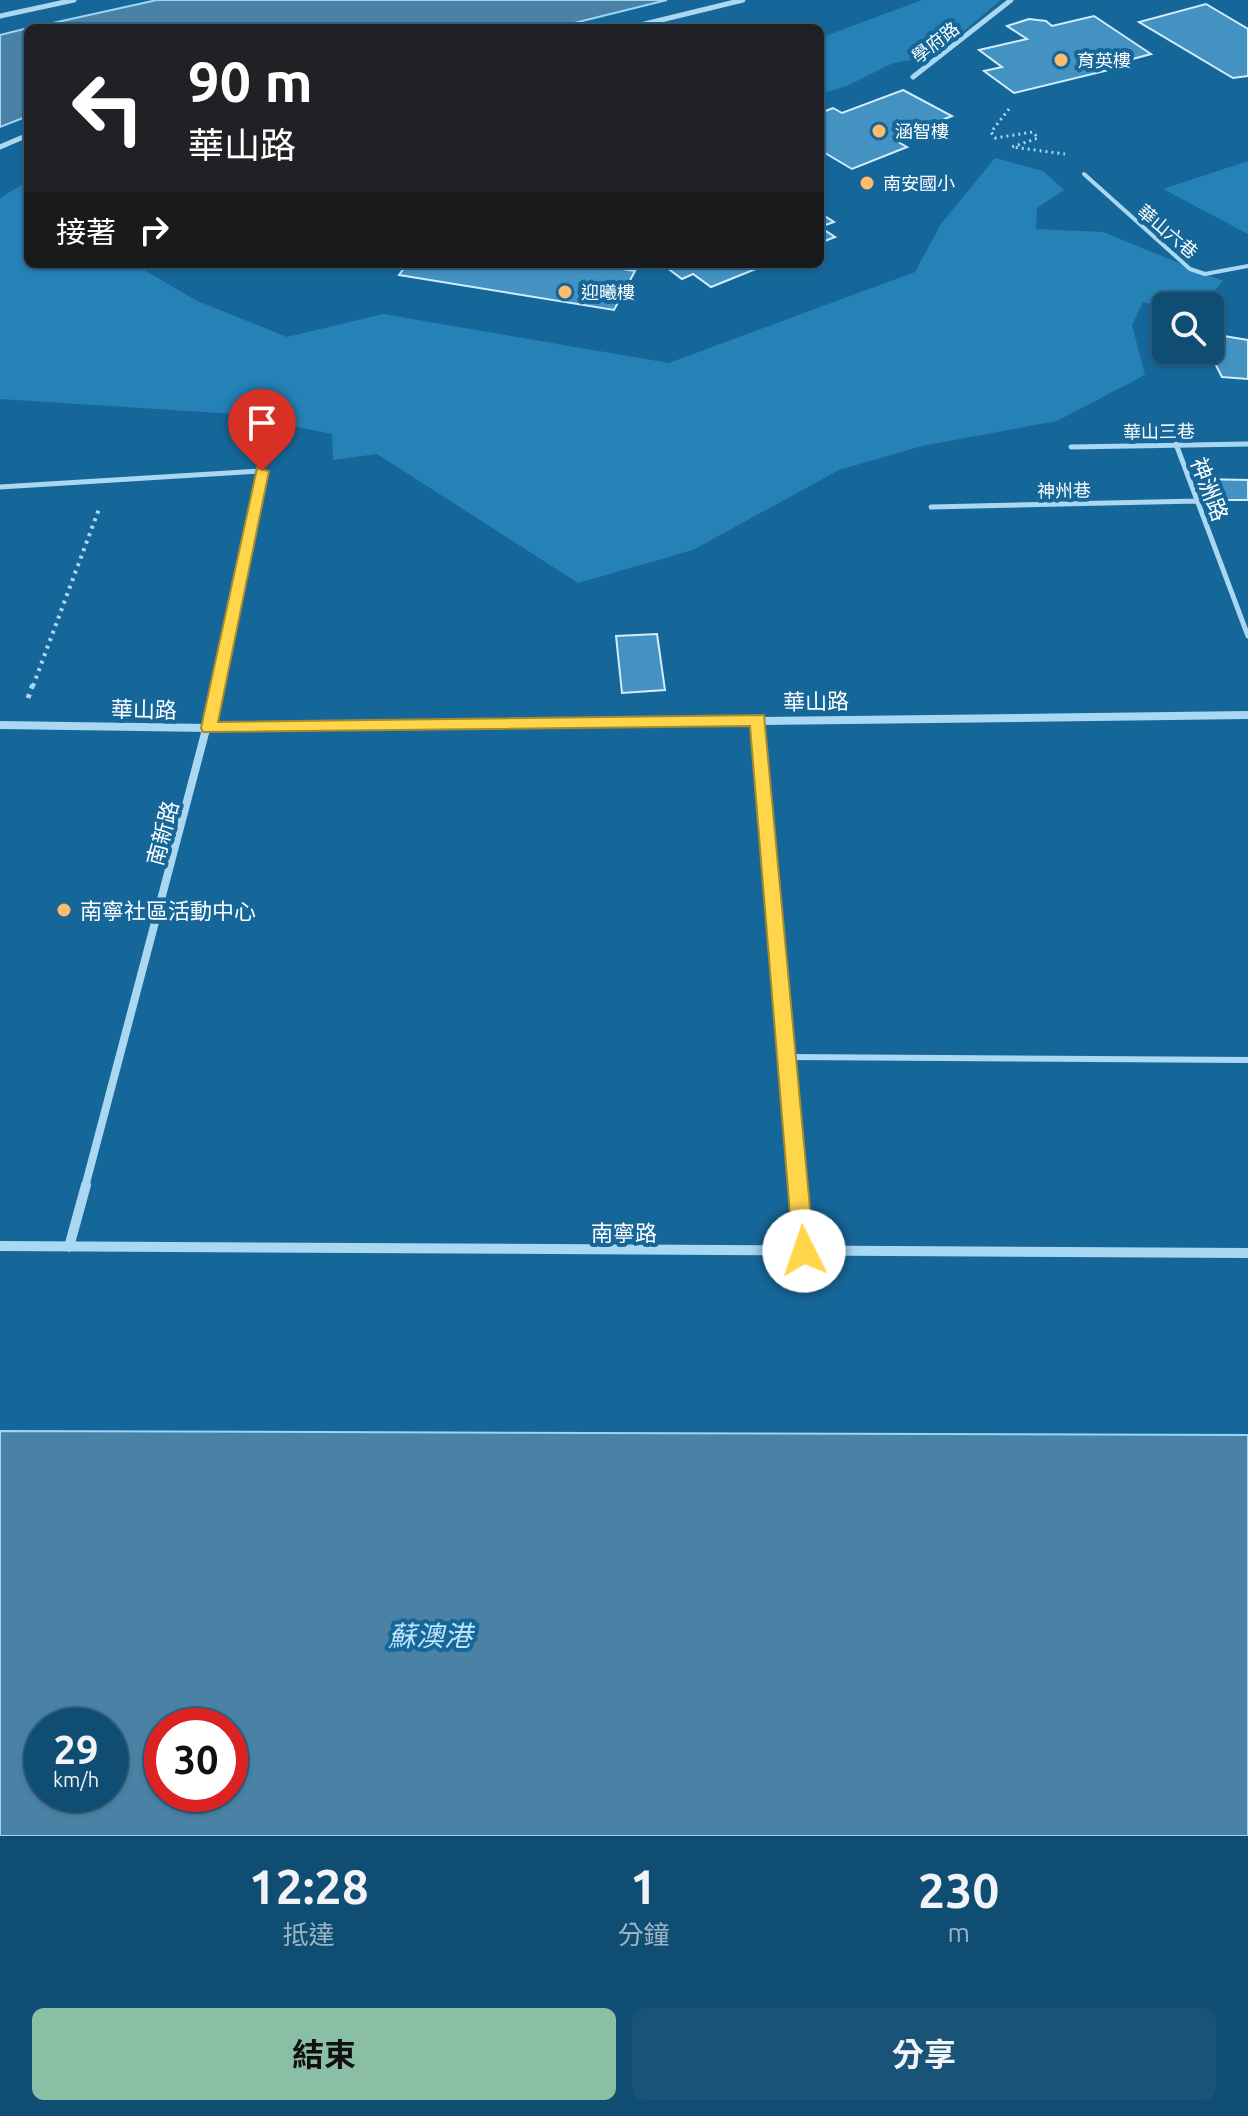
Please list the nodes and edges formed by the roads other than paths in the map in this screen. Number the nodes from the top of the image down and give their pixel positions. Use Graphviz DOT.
graph roads {
  1 [pos="74,0"];
  2 [pos="743,0"];
  3 [pos="1011,0"];
  4 [pos="0,16"];
  5 [pos="644,24"];
  6 [pos="913,77"];
  7 [pos="24,137"];
  8 [pos="0,147"];
  9 [pos="1084,174"];
  10 [pos="1248,266"];
  11 [pos="1176,444"];
  12 [pos="1248,444"];
  13 [pos="1071,447"];
  14 [pos="262,471"];
  15 [pos="0,487"];
  16 [pos="1198,501"];
  17 [pos="931,507"];
  18 [pos="1248,636"];
  19 [pos="1248,715"];
  20 [pos="758,720"];
  21 [pos="0,725"];
  22 [pos="209,728"];
  23 [pos="789,1057"];
  24 [pos="1248,1060"];
  25 [pos="0,1246"];
  26 [pos="69,1247"];
  27 [pos="804,1251"];
  28 [pos="1248,1253"];
  1 -- 4 [label="street"];
  2 -- 5 [label="street"];
  3 -- 6 [label="street, 學府路"];
  7 -- 8 [label="street"];
  9 -- 10 [label="lane, 華山六巷"];
  11 -- 12 [label="lane, 華山三巷"];
  11 -- 13 [label="lane, 華山三巷"];
  11 -- 16 [label="lane, 神洲路"];
  14 -- 15 [label="lane"];
  14 -- 22 [label="street, 南新路"];
  16 -- 17 [label="lane, 神州巷"];
  16 -- 18 [label="lane, 神洲路"];
  19 -- 20 [label="street, 華山路"];
  20 -- 22 [label="street, 華山路"];
  20 -- 23 [label="street"];
  21 -- 22 [label="street, 華山路"];
  22 -- 26 [label="street, 南新路"];
  23 -- 24 [label="lane"];
  23 -- 27 [label="street"];
  25 -- 26 [label="street, 南寧路"];
  26 -- 27 [label="street, 南寧路"];
  27 -- 28 [label="street, 南寧路"];
}
